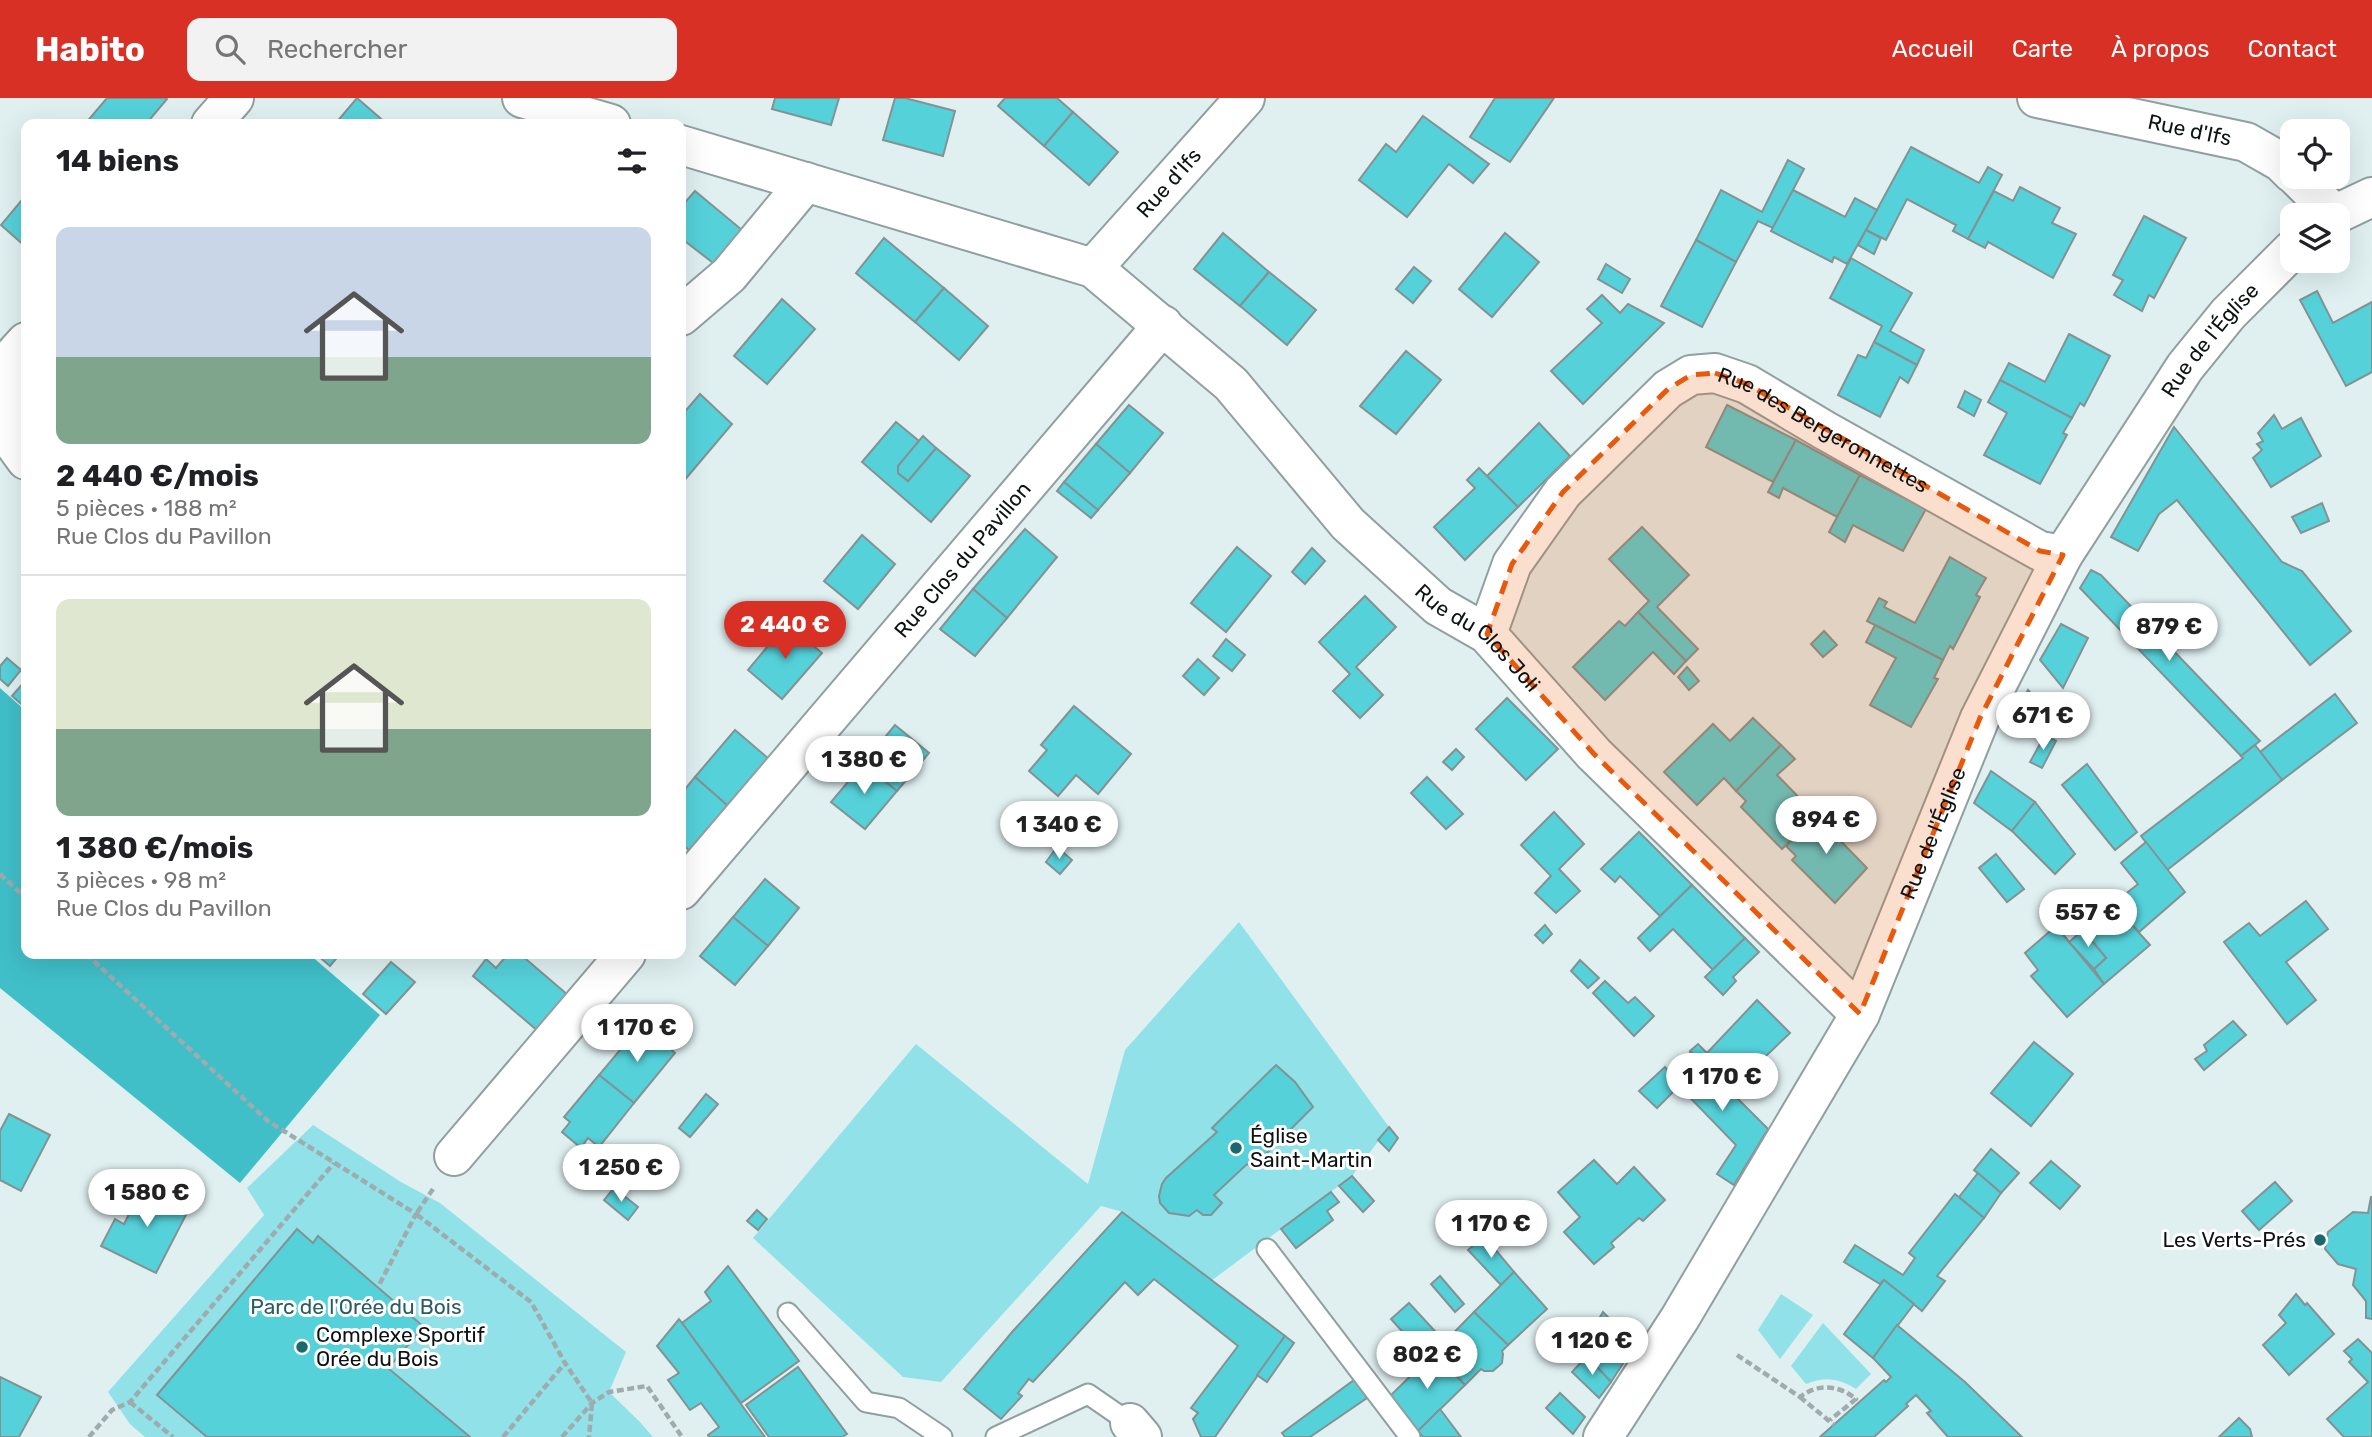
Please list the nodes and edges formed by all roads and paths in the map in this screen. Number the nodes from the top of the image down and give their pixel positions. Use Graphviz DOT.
graph roads {
  1 [pos="234,98"];
  2 [pos="522,98"];
  3 [pos="1245,98"];
  4 [pos="2037,98"];
  5 [pos="215,119"];
  6 [pos="594,119"];
  7 [pos="686,146"];
  8 [pos="2280,161"];
  9 [pos="806,182"];
  10 [pos="2309,189"];
  11 [pos="2372,197"];
  12 [pos="2323,203"];
  13 [pos="2350,208"];
  14 [pos="2280,262"];
  15 [pos="1093,268"];
  16 [pos="686,312"];
  17 [pos="1163,325"];
  18 [pos="21,348"];
  19 [pos="21,453"];
  20 [pos="2063,555"];
  21 [pos="1487,634"];
  22 [pos="0,874"];
  23 [pos="686,884"];
  24 [pos="21,893"];
  25 [pos="91,959"];
  26 [pos="618,959"];
  27 [pos="1860,1014"];
  28 [pos="454,1156"];
  29 [pos="334,1163"];
  30 [pos="416,1214"];
  31 [pos="1268,1250"];
  32 [pos="377,1287"];
  33 [pos="788,1313"];
  34 [pos="1737,1355"];
  35 [pos="565,1363"];
  36 [pos="1800,1397"];
  37 [pos="130,1402"];
  38 [pos="592,1402"];
  39 [pos="1136,1430"];
  40 [pos="89,1437"];
  41 [pos="173,1437"];
  42 [pos="503,1437"];
  43 [pos="562,1437"];
  44 [pos="589,1437"];
  45 [pos="682,1437"];
  46 [pos="942,1437"];
  47 [pos="996,1437"];
  48 [pos="1410,1437"];
  49 [pos="1603,1437"];
  1 -- 5 [label="street"];
  2 -- 6 [label="street"];
  3 -- 15 [label="street, Rue d'Ifs"];
  4 -- 8 [label="street, Rue d'Ifs"];
  7 -- 9 [label="street"];
  9 -- 15 [label="street"];
  9 -- 16 [label="street"];
  10 -- 12 [label="street"];
  11 -- 13 [label="street"];
  14 -- 20 [label="street, Rue de l'Église"];
  15 -- 17 [label="street, Rue du Clos Joli"];
  17 -- 21 [label="street, Rue du Clos Joli"];
  17 -- 23 [label="street, Rue Clos du Pavillon"];
  18 -- 19 [label="street"];
  20 -- 21 [label="street, Rue des Bergeronnettes"];
  20 -- 27 [label="street, Rue de l'Église"];
  21 -- 27 [label="street, Rue du Clos Joli"];
  22 -- 24 [label="path"];
  25 -- 29 [label="path"];
  26 -- 28 [label="street"];
  27 -- 49 [label="street, Rue de l'Église"];
  28 -- 30 [label="path"];
  29 -- 30 [label="path"];
  29 -- 37 [label="path"];
  30 -- 32 [label="path"];
  30 -- 35 [label="path"];
  31 -- 48 [label="lane"];
  33 -- 46 [label="lane"];
  34 -- 36 [label="path"];
  35 -- 38 [label="path"];
  35 -- 42 [label="path"];
  36 -- 36 [label="path"];
  37 -- 40 [label="path"];
  37 -- 41 [label="path"];
  38 -- 43 [label="path"];
  38 -- 44 [label="path"];
  38 -- 45 [label="path"];
  39 -- 47 [label="lane"];
}
